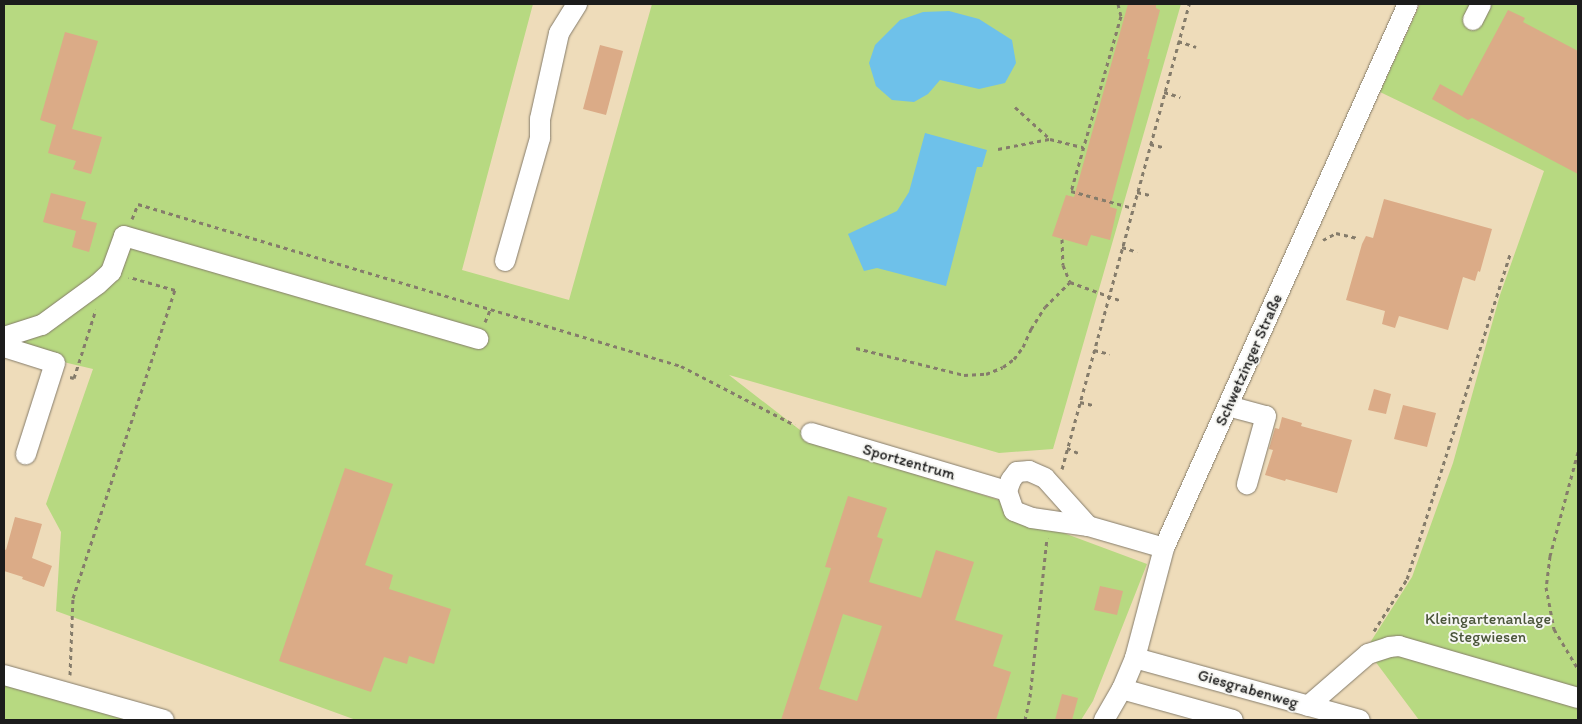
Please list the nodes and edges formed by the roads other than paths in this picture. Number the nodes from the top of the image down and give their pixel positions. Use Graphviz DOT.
graph roads {
  1 [pos="577,4"];
  2 [pos="1408,4"];
  3 [pos="505,261"];
  4 [pos="4,337"];
  5 [pos="478,339"];
  6 [pos="4,347"];
  7 [pos="1228,406"];
  8 [pos="811,433"];
  9 [pos="26,454"];
  10 [pos="1247,484"];
  11 [pos="1007,491"];
  12 [pos="1088,526"];
  13 [pos="1164,548"];
  14 [pos="1136,658"];
  15 [pos="4,675"];
  16 [pos="1122,689"];
  17 [pos="1578,698"];
  18 [pos="1308,706"];
  19 [pos="164,720"];
  20 [pos="1104,720"];
  21 [pos="1233,720"];
  22 [pos="1360,720"];
  1 -- 3 [label="street"];
  2 -- 7 [label="street, Schwetzinger Straße"];
  4 -- 5 [label="street"];
  6 -- 9 [label="street"];
  7 -- 10 [label="street"];
  7 -- 13 [label="street, Schwetzinger Straße"];
  8 -- 11 [label="street, Sportzentrum"];
  11 -- 12 [label="street"];
  11 -- 12 [label="street"];
  12 -- 13 [label="street"];
  13 -- 14 [label="street, Schwetzinger Straße"];
  14 -- 16 [label="street, Schwetzinger Straße"];
  14 -- 18 [label="street, Giesgrabenweg"];
  15 -- 19 [label="street"];
  16 -- 20 [label="street, Schwetzinger Straße"];
  16 -- 21 [label="street"];
  17 -- 18 [label="street"];
  18 -- 22 [label="street, Giesgrabenweg"];
}
